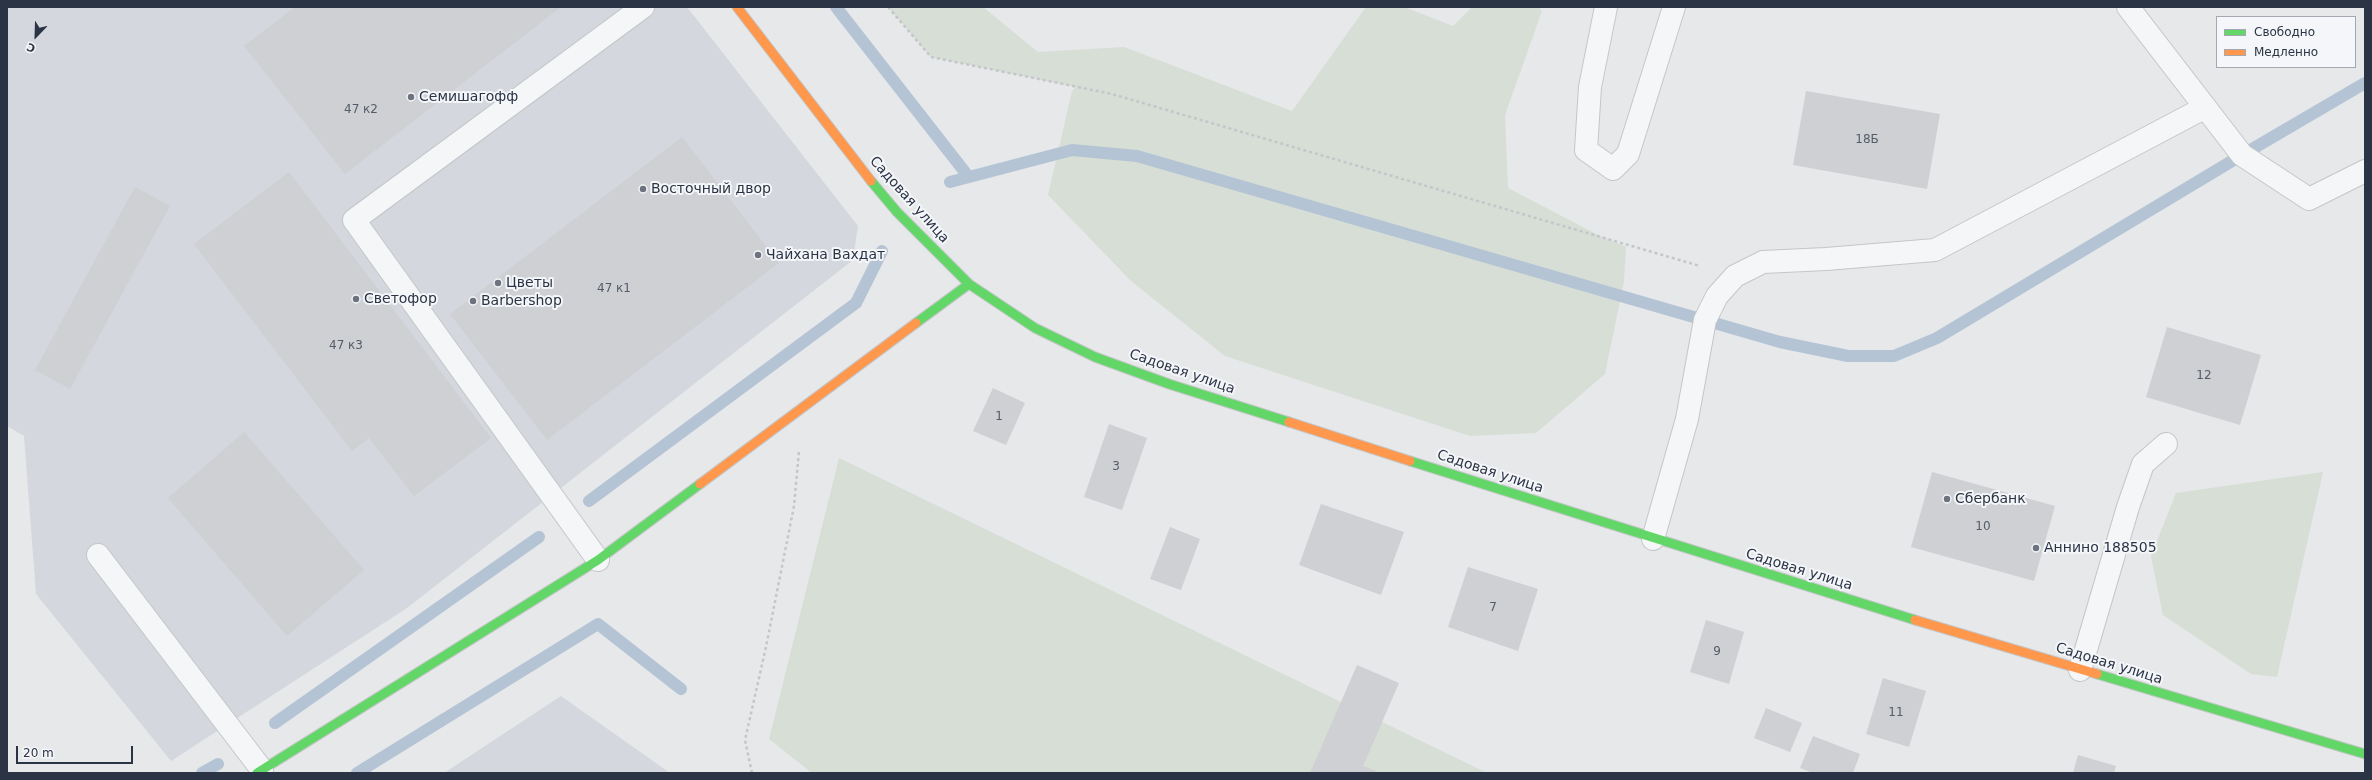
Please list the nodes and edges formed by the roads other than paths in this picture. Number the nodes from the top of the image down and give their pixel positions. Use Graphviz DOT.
graph roads {
  1 [pos="642,7"];
  2 [pos="737,7"];
  3 [pos="1606,7"];
  4 [pos="1674,7"];
  5 [pos="2128,7"];
  6 [pos="2204,108"];
  7 [pos="2365,171"];
  8 [pos="969,284"];
  9 [pos="2166,444"];
  10 [pos="1653,539"];
  11 [pos="98,555"];
  12 [pos="598,560"];
  13 [pos="2080,670"];
  14 [pos="2365,754"];
  15 [pos="259,772"];
  1 -- 12 [label="lane"];
  2 -- 8 [label="main road, Садовая улица"];
  3 -- 4 [label="lane"];
  5 -- 6 [label="lane"];
  6 -- 7 [label="lane"];
  6 -- 10 [label="lane"];
  8 -- 10 [label="main road, Садовая улица"];
  8 -- 12 [label="main road"];
  9 -- 13 [label="lane"];
  10 -- 13 [label="main road, Садовая улица"];
  11 -- 15 [label="lane"];
  12 -- 15 [label="main road"];
  13 -- 14 [label="main road, Садовая улица"];
}
